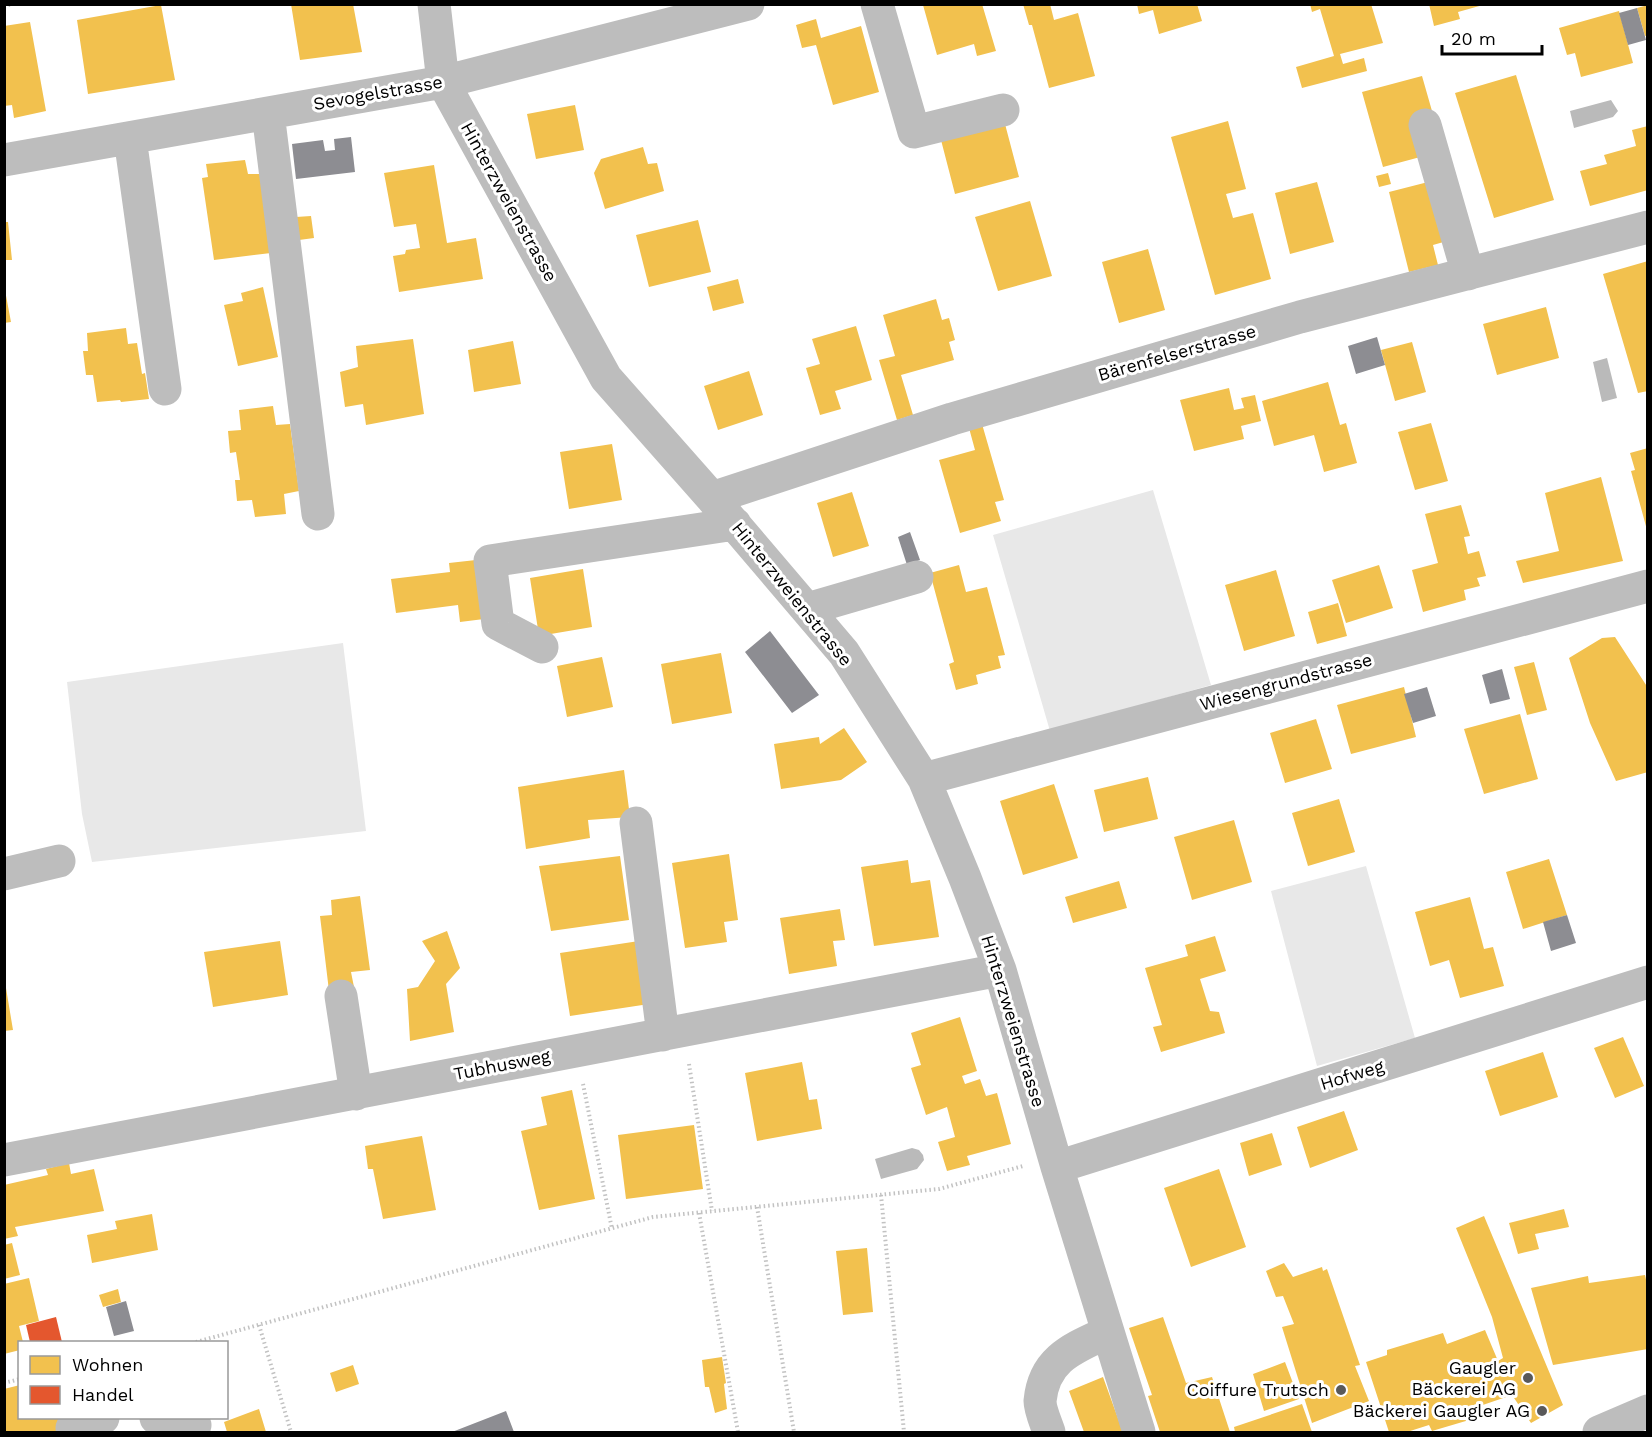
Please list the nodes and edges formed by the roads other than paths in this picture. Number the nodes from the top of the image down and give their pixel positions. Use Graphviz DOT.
graph roads {
  1 [pos="434,4"];
  2 [pos="748,4"];
  3 [pos="877,4"];
  4 [pos="443,82"];
  5 [pos="1003,110"];
  6 [pos="268,113"];
  7 [pos="1425,125"];
  8 [pos="130,138"];
  9 [pos="4,160"];
  10 [pos="1647,227"];
  11 [pos="1468,274"];
  12 [pos="165,390"];
  13 [pos="712,498"];
  14 [pos="318,514"];
  15 [pos="735,524"];
  16 [pos="917,577"];
  17 [pos="1647,586"];
  18 [pos="807,609"];
  19 [pos="542,647"];
  20 [pos="924,779"];
  21 [pos="636,824"];
  22 [pos="59,861"];
  23 [pos="4,874"];
  24 [pos="1000,970"];
  25 [pos="1647,982"];
  26 [pos="341,996"];
  27 [pos="673,1033"];
  28 [pos="356,1094"];
  29 [pos="4,1160"];
  30 [pos="1055,1162"];
  31 [pos="1108,1332"];
  32 [pos="1647,1411"];
  33 [pos="100,1419"];
  34 [pos="162,1419"];
  35 [pos="195,1425"];
  36 [pos="72,1428"];
  37 [pos="1049,1432"];
  38 [pos="1139,1432"];
  39 [pos="1599,1432"];
  1 -- 4 [label="street, Hinterzweienstrasse"];
  2 -- 4 [label="street, Sevogelstrasse"];
  3 -- 5 [label="street"];
  4 -- 6 [label="street, Sevogelstrasse"];
  4 -- 13 [label="street, Hinterzweienstrasse"];
  6 -- 8 [label="street, Sevogelstrasse"];
  6 -- 14 [label="street"];
  7 -- 11 [label="street"];
  8 -- 9 [label="street, Sevogelstrasse"];
  8 -- 12 [label="street"];
  10 -- 11 [label="street, Bärenfelserstrasse"];
  11 -- 13 [label="street, Bärenfelserstrasse"];
  13 -- 15 [label="street, Hinterzweienstrasse"];
  15 -- 18 [label="street, Hinterzweienstrasse"];
  15 -- 19 [label="street"];
  16 -- 18 [label="street"];
  17 -- 20 [label="street, Wiesengrundstrasse"];
  18 -- 20 [label="street, Hinterzweienstrasse"];
  20 -- 24 [label="street, Hinterzweienstrasse"];
  21 -- 27 [label="street"];
  22 -- 23 [label="street"];
  24 -- 27 [label="street, Tubhusweg"];
  24 -- 30 [label="street, Hinterzweienstrasse"];
  25 -- 30 [label="street, Hofweg"];
  26 -- 28 [label="street"];
  27 -- 28 [label="street, Tubhusweg"];
  28 -- 29 [label="street, Tubhusweg"];
  30 -- 31 [label="street, Hinterzweienstrasse"];
  31 -- 37 [label="street"];
  31 -- 38 [label="street, Hinterzweienstrasse"];
  32 -- 39 [label="street"];
  33 -- 36 [label="street"];
  34 -- 35 [label="street"];
}
